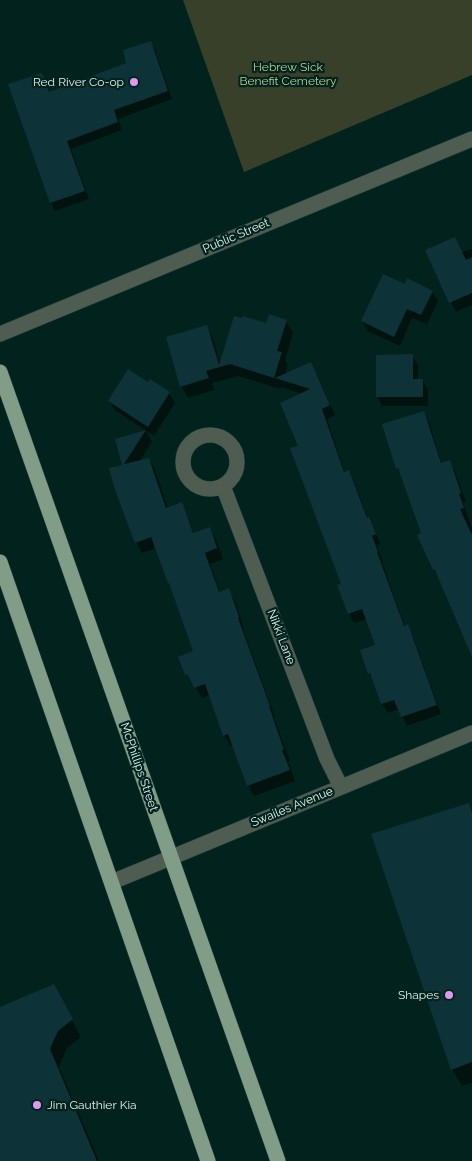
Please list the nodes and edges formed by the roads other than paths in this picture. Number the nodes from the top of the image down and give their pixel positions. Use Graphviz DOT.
graph roads {
  1 [pos="472,139"];
  2 [pos="0,334"];
  3 [pos="0,372"];
  4 [pos="224,486"];
  5 [pos="0,562"];
  6 [pos="472,733"];
  7 [pos="341,787"];
  8 [pos="170,858"];
  9 [pos="112,882"];
  10 [pos="208,1161"];
  11 [pos="278,1161"];
  1 -- 2 [label="street, Public Street"];
  3 -- 8 [label="main road, McPhillips Street"];
  4 -- 7 [label="street, Nikki Lane"];
  5 -- 9 [label="main road"];
  6 -- 7 [label="street, Swailes Avenue"];
  7 -- 8 [label="street, Swailes Avenue"];
  8 -- 9 [label="street, Swailes Avenue"];
  8 -- 11 [label="main road, McPhillips Street"];
  9 -- 10 [label="main road"];
}
